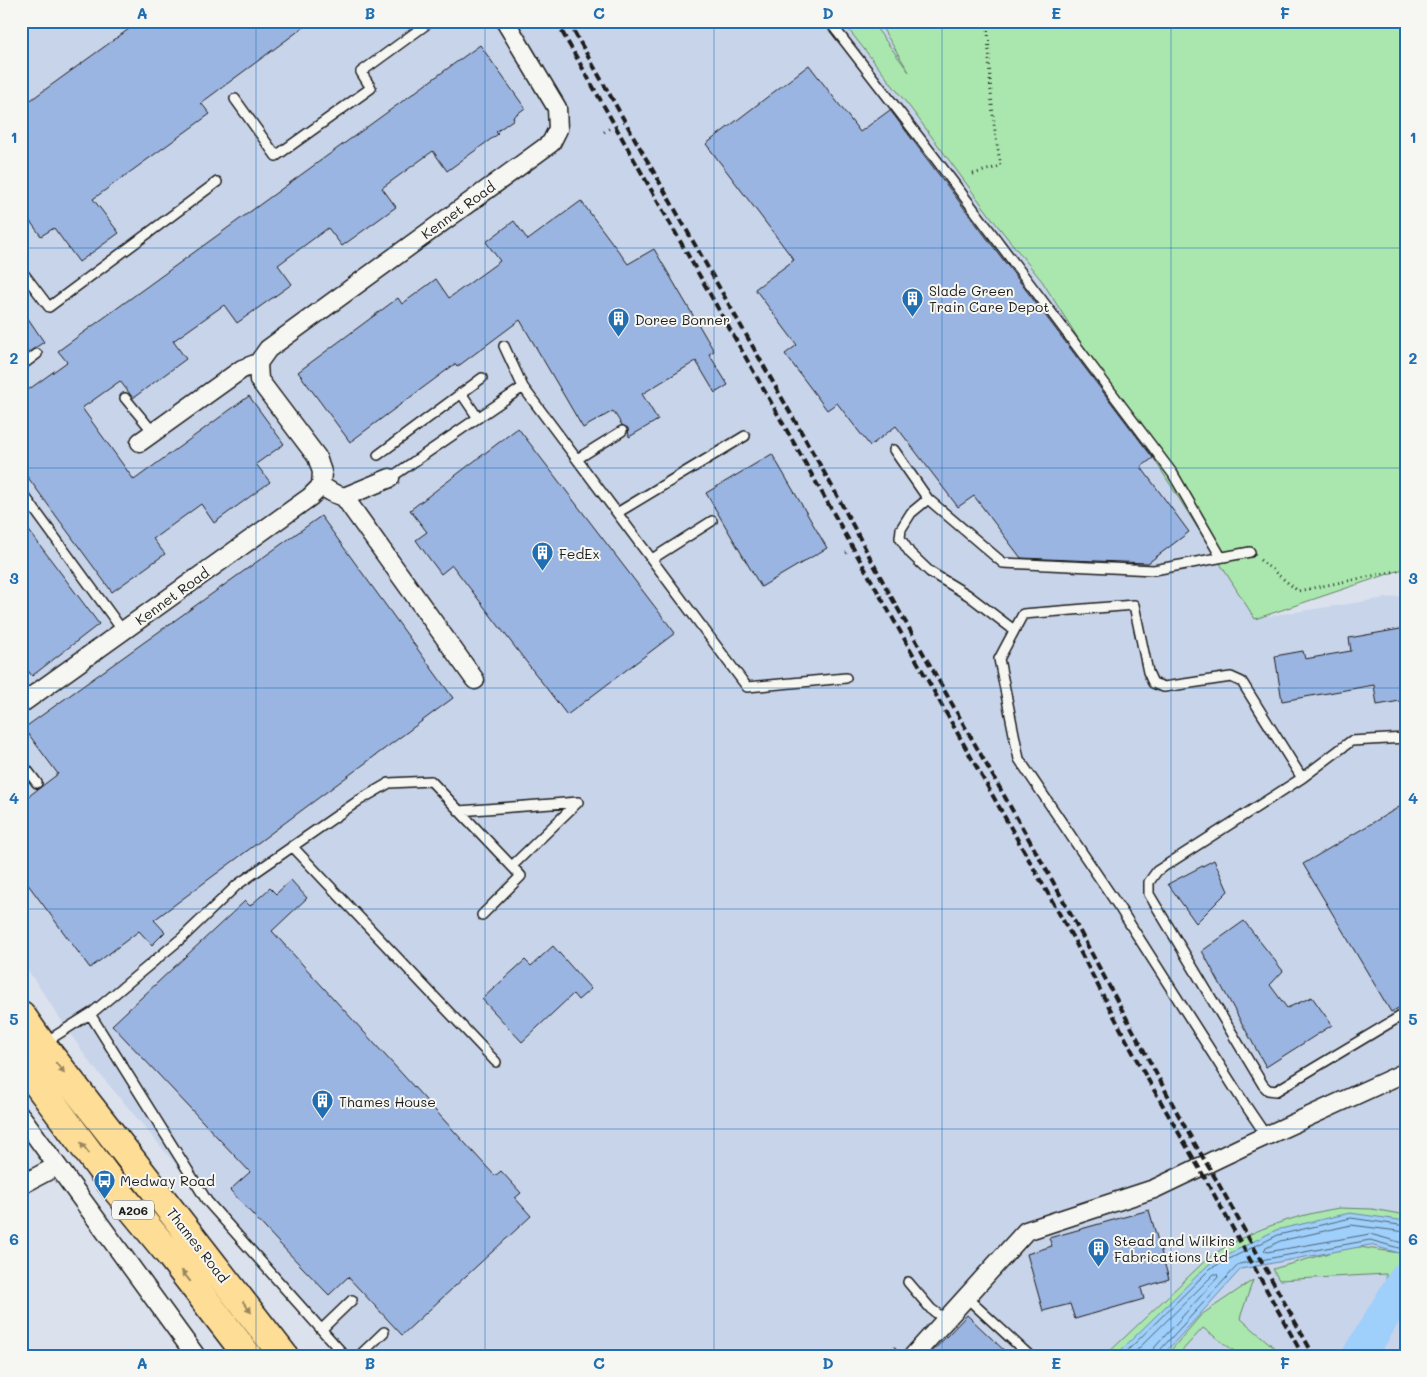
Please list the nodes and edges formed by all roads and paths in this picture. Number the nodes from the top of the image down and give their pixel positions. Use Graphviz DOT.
graph roads {
  1 [pos="431,21"];
  2 [pos="505,21"];
  3 [pos="828,21"];
  4 [pos="988,21"];
  5 [pos="235,99"];
  6 [pos="610,128"];
  7 [pos="604,132"];
  8 [pos="973,174"];
  9 [pos="217,182"];
  10 [pos="21,270"];
  11 [pos="504,346"];
  12 [pos="37,354"];
  13 [pos="258,363"];
  14 [pos="21,366"];
  15 [pos="482,378"];
  16 [pos="523,387"];
  17 [pos="461,393"];
  18 [pos="126,398"];
  19 [pos="478,418"];
  20 [pos="622,431"];
  21 [pos="745,436"];
  22 [pos="147,438"];
  23 [pos="894,450"];
  24 [pos="378,455"];
  25 [pos="577,459"];
  26 [pos="390,478"];
  27 [pos="321,486"];
  28 [pos="21,491"];
  29 [pos="344,496"];
  30 [pos="928,499"];
  31 [pos="617,513"];
  32 [pos="712,521"];
  33 [pos="850,551"];
  34 [pos="1250,552"];
  35 [pos="846,554"];
  36 [pos="1221,557"];
  37 [pos="652,559"];
  38 [pos="1406,569"];
  39 [pos="1014,630"];
  40 [pos="123,631"];
  41 [pos="846,678"];
  42 [pos="475,680"];
  43 [pos="21,704"];
  44 [pos="1406,738"];
  45 [pos="21,762"];
  46 [pos="1302,778"];
  47 [pos="37,783"];
  48 [pos="459,811"];
  49 [pos="292,846"];
  50 [pos="512,866"];
  51 [pos="482,914"];
  52 [pos="1406,1013"];
  53 [pos="90,1014"];
  54 [pos="21,1015"];
  55 [pos="42,1045"];
  56 [pos="21,1062"];
  57 [pos="496,1062"];
  58 [pos="1406,1072"];
  59 [pos="21,1116"];
  60 [pos="1268,1137"];
  61 [pos="57,1166"];
  62 [pos="21,1185"];
  63 [pos="908,1282"];
  64 [pos="967,1298"];
  65 [pos="352,1300"];
  66 [pos="946,1320"];
  67 [pos="322,1329"];
  68 [pos="384,1332"];
  69 [pos="1406,1344"];
  70 [pos="196,1356"];
  71 [pos="248,1356"];
  72 [pos="284,1356"];
  73 [pos="346,1356"];
  74 [pos="359,1356"];
  75 [pos="913,1356"];
  76 [pos="1030,1356"];
  77 [pos="1401,1356"];
  1 -- 5 [label="lane"];
  2 -- 13 [label="street, Kennet Road"];
  3 -- 36 [label="lane"];
  4 -- 8 [label="path"];
  6 -- 7 [label="path"];
  9 -- 10 [label="lane"];
  11 -- 16 [label="lane"];
  12 -- 14 [label="lane"];
  13 -- 22 [label="street, Kennet Road"];
  13 -- 27 [label="street"];
  15 -- 17 [label="lane"];
  16 -- 19 [label="lane"];
  16 -- 25 [label="lane"];
  17 -- 19 [label="lane"];
  17 -- 24 [label="lane"];
  18 -- 22 [label="lane"];
  19 -- 26 [label="lane"];
  20 -- 25 [label="lane"];
  21 -- 31 [label="lane"];
  23 -- 30 [label="lane"];
  25 -- 31 [label="lane"];
  26 -- 29 [label="street"];
  27 -- 29 [label="street"];
  27 -- 40 [label="street, Kennet Road"];
  28 -- 40 [label="lane"];
  29 -- 42 [label="street"];
  30 -- 36 [label="lane"];
  30 -- 39 [label="lane"];
  31 -- 37 [label="lane"];
  32 -- 37 [label="lane"];
  33 -- 35 [label="path"];
  34 -- 36 [label="lane"];
  34 -- 38 [label="path"];
  37 -- 41 [label="lane"];
  39 -- 46 [label="lane"];
  39 -- 60 [label="lane"];
  40 -- 43 [label="street, Kennet Road"];
  44 -- 46 [label="lane"];
  45 -- 47 [label="lane"];
  46 -- 52 [label="lane"];
  48 -- 49 [label="lane"];
  48 -- 50 [label="lane"];
  48 -- 50 [label="lane"];
  49 -- 53 [label="lane"];
  49 -- 57 [label="lane"];
  50 -- 51 [label="lane"];
  53 -- 55 [label="lane"];
  53 -- 67 [label="lane"];
  54 -- 55 [label="main road, Thames Road / A206"];
  55 -- 72 [label="main road, Thames Road / A206, one-way"];
  71 -- 56 [label="main road, Thames Road / A206, one-way"];
  58 -- 60 [label="street"];
  59 -- 61 [label="street"];
  60 -- 64 [label="street"];
  61 -- 62 [label="street"];
  61 -- 70 [label="street"];
  63 -- 66 [label="lane"];
  64 -- 66 [label="street"];
  64 -- 76 [label="lane"];
  65 -- 67 [label="lane"];
  66 -- 75 [label="street"];
  67 -- 73 [label="lane"];
  68 -- 74 [label="lane"];
  69 -- 77 [label="path"];
}
